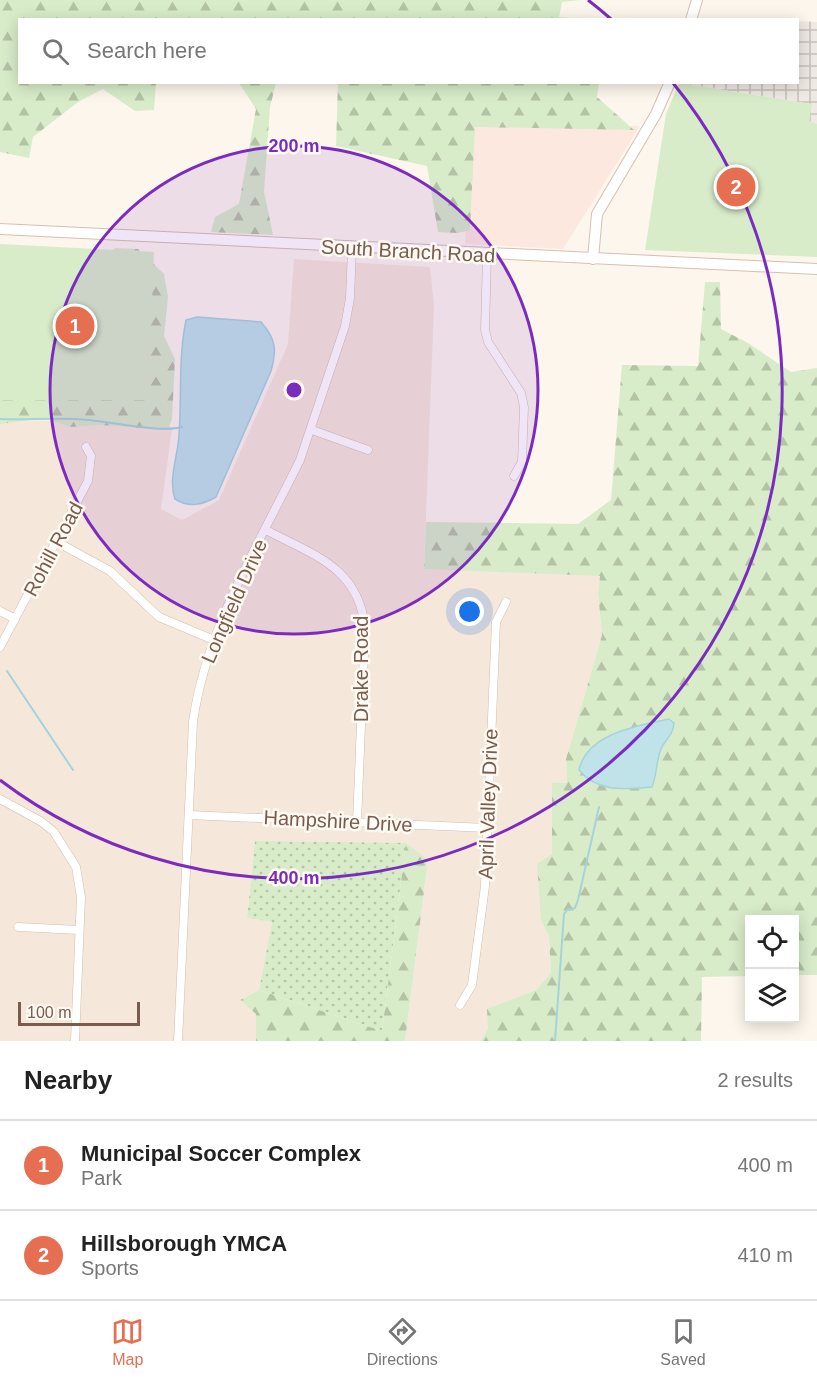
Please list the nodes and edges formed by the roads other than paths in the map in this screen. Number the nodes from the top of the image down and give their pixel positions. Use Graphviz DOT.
graph roads {
  1 [pos="698,0"];
  2 [pos="692,18"];
  3 [pos="669,84"];
  4 [pos="0,229"];
  5 [pos="352,249"];
  6 [pos="487,255"];
  7 [pos="593,259"];
  8 [pos="817,269"];
  9 [pos="312,430"];
  10 [pos="86,447"];
  11 [pos="368,450"];
  12 [pos="514,476"];
  13 [pos="266,530"];
  14 [pos="57,542"];
  15 [pos="506,602"];
  16 [pos="0,611"];
  17 [pos="15,619"];
  18 [pos="213,640"];
  19 [pos="0,647"];
  20 [pos="0,799"];
  21 [pos="189,814"];
  22 [pos="357,822"];
  23 [pos="487,828"];
  24 [pos="18,927"];
  25 [pos="80,930"];
  26 [pos="460,1005"];
  27 [pos="75,1041"];
  28 [pos="178,1041"];
  1 -- 2 [label="street"];
  3 -- 7 [label="street"];
  4 -- 5 [label="street, South Branch Road"];
  5 -- 6 [label="street, South Branch Road"];
  5 -- 9 [label="street, Longfield Drive"];
  6 -- 7 [label="street, South Branch Road"];
  6 -- 12 [label="street"];
  7 -- 8 [label="street, South Branch Road"];
  9 -- 11 [label="street"];
  9 -- 13 [label="street, Longfield Drive"];
  10 -- 14 [label="street, Rohill Road"];
  13 -- 18 [label="street, Longfield Drive"];
  13 -- 22 [label="street, Drake Road"];
  14 -- 17 [label="street, Rohill Road"];
  14 -- 18 [label="street"];
  15 -- 23 [label="street, April Valley Drive"];
  16 -- 17 [label="street"];
  17 -- 19 [label="street, Rohill Road"];
  18 -- 21 [label="street, Longfield Drive"];
  20 -- 25 [label="street"];
  21 -- 22 [label="street, Hampshire Drive"];
  21 -- 28 [label="street, Longfield Drive"];
  22 -- 23 [label="street, Hampshire Drive"];
  23 -- 26 [label="street, April Valley Drive"];
  24 -- 25 [label="street"];
  25 -- 27 [label="street"];
}
